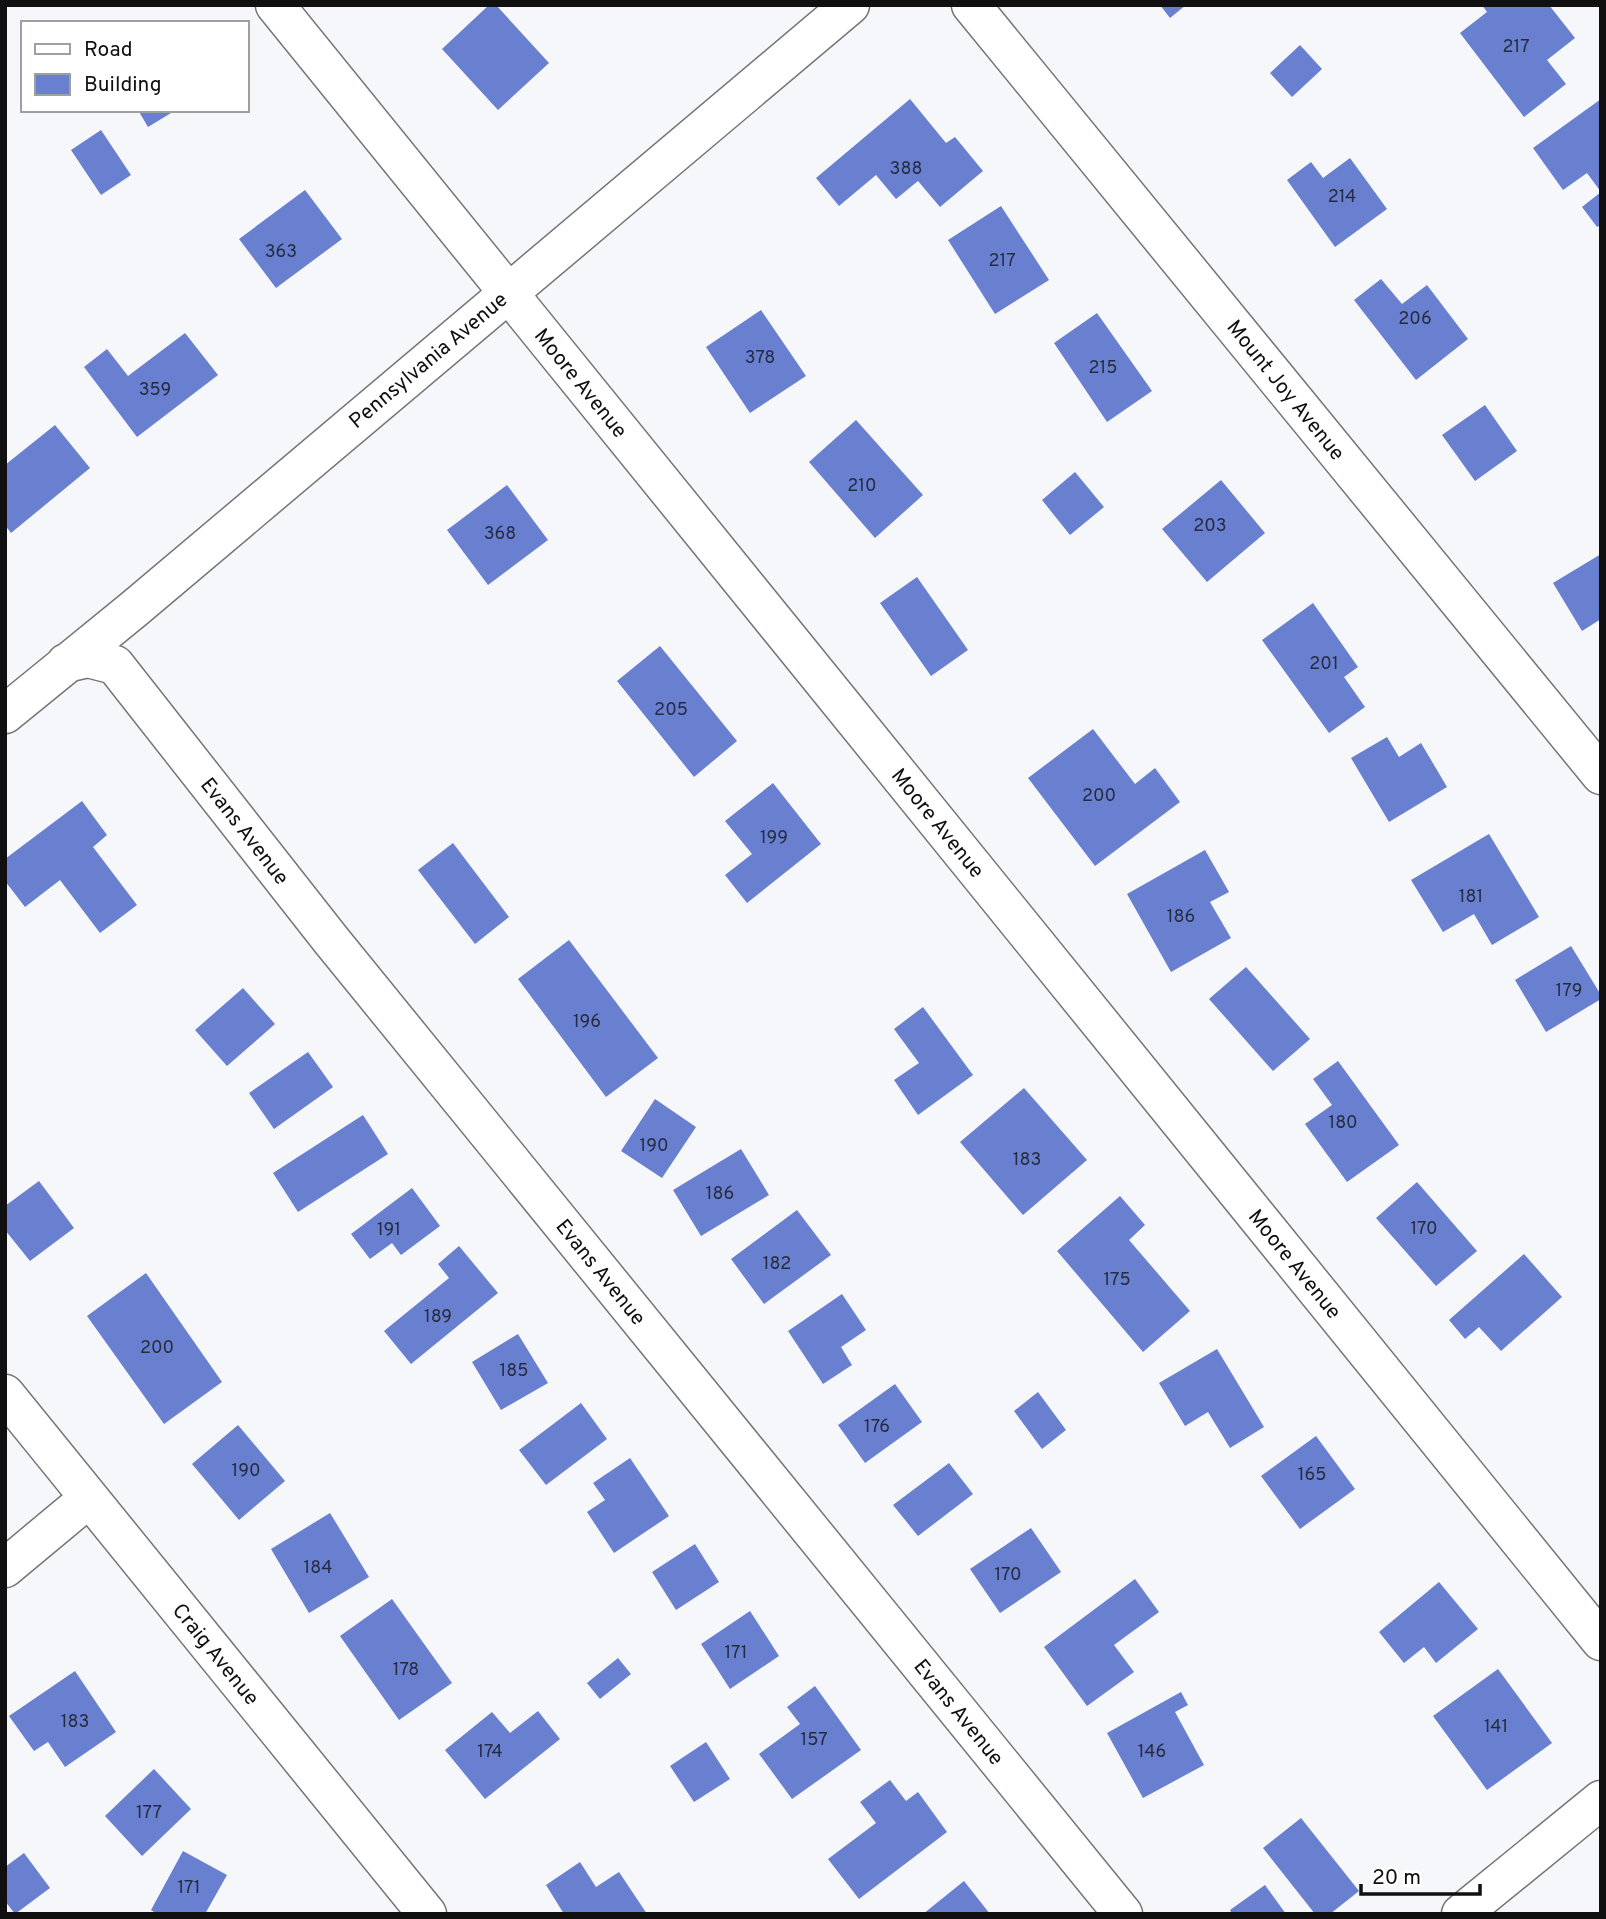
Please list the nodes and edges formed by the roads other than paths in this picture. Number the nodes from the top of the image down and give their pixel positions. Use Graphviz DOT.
graph roads {
  1 [pos="275,5"];
  2 [pos="849,5"];
  3 [pos="971,5"];
  4 [pos="508,292"];
  5 [pos="66,663"];
  6 [pos="5,714"];
  7 [pos="1601,775"];
  8 [pos="5,1394"];
  9 [pos="89,1498"];
  10 [pos="5,1568"];
  11 [pos="1601,1641"];
  12 [pos="1601,1800"];
  13 [pos="427,1914"];
  14 [pos="1123,1914"];
  15 [pos="1461,1914"];
  1 -- 4 [label="street, Moore Avenue"];
  2 -- 4 [label="street, Pennsylvania Avenue"];
  3 -- 7 [label="street, Mount Joy Avenue"];
  4 -- 5 [label="street, Pennsylvania Avenue"];
  4 -- 11 [label="street, Moore Avenue"];
  5 -- 6 [label="street, Pennsylvania Avenue"];
  5 -- 14 [label="street, Evans Avenue"];
  8 -- 9 [label="street, Craig Avenue"];
  9 -- 10 [label="street"];
  9 -- 13 [label="street, Craig Avenue"];
  12 -- 15 [label="street"];
}
